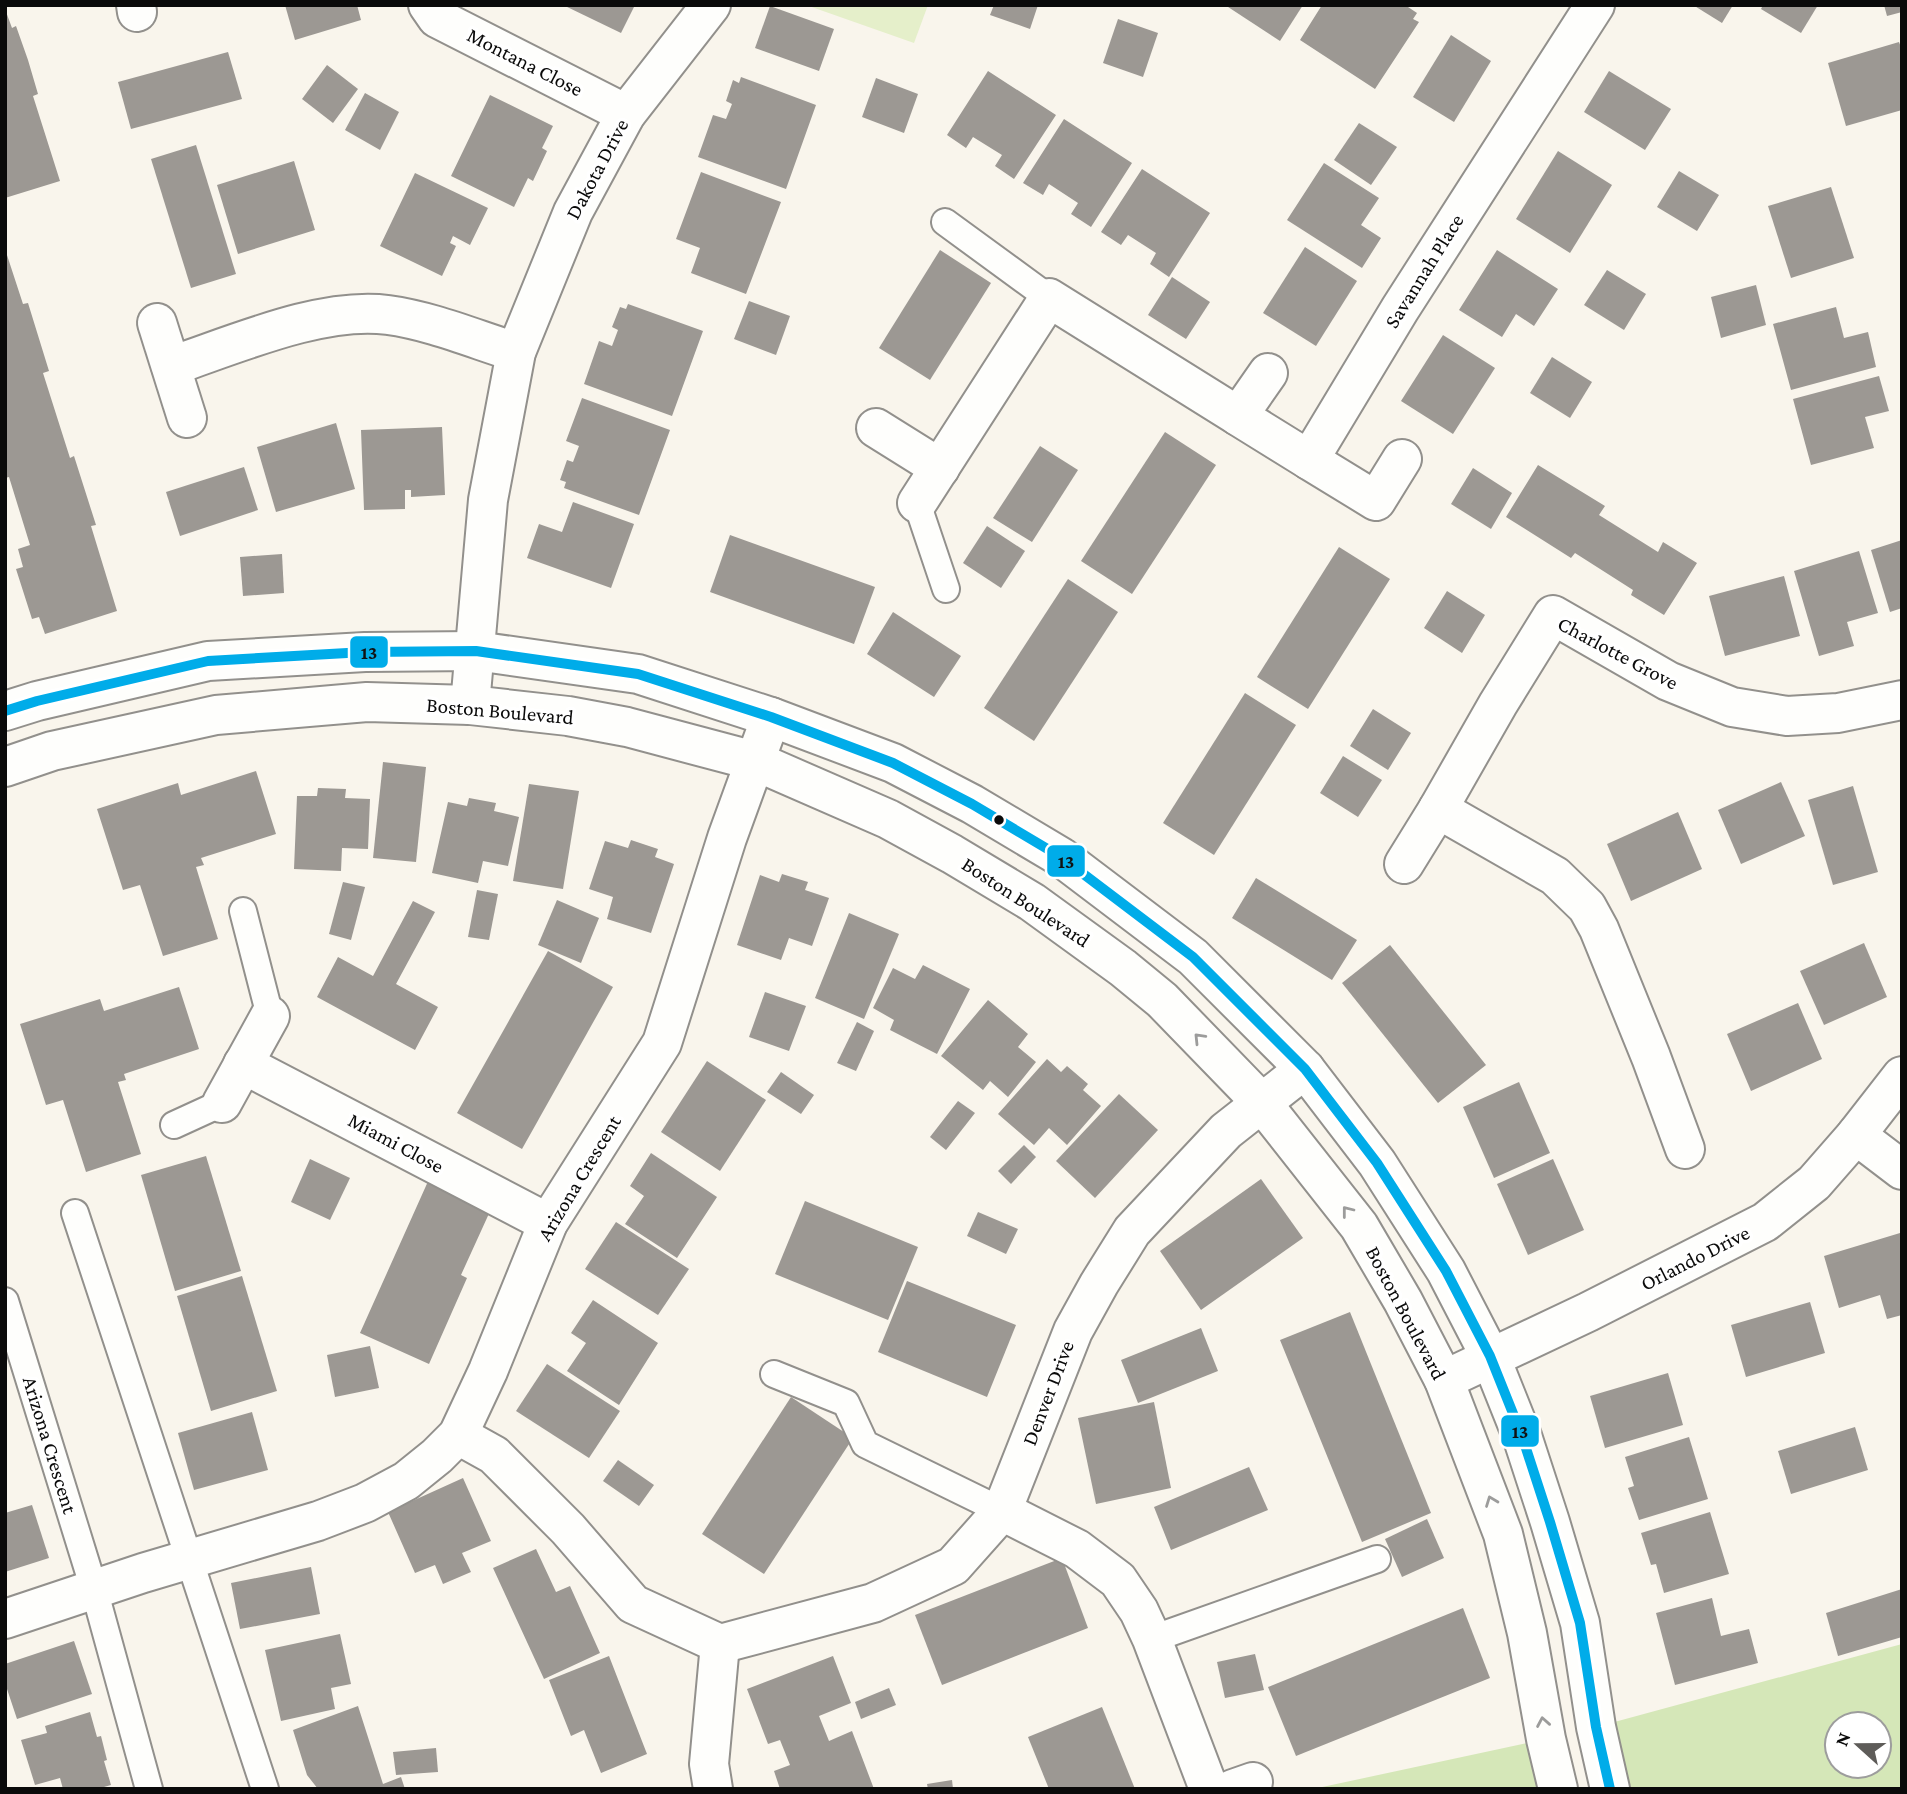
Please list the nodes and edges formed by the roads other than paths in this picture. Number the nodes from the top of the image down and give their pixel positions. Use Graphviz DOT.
graph roads {
  1 [pos="428,5"];
  2 [pos="711,5"];
  3 [pos="1586,9"];
  4 [pos="626,114"];
  5 [pos="945,222"];
  6 [pos="1049,298"];
  7 [pos="157,323"];
  8 [pos="516,352"];
  9 [pos="171,366"];
  10 [pos="1268,373"];
  11 [pos="1238,416"];
  12 [pos="187,418"];
  13 [pos="876,428"];
  14 [pos="1402,459"];
  15 [pos="1309,460"];
  16 [pos="940,468"];
  17 [pos="917,503"];
  18 [pos="946,589"];
  19 [pos="476,651"];
  20 [pos="1902,700"];
  21 [pos="470,705"];
  22 [pos="5,711"];
  23 [pos="771,717"];
  24 [pos="755,761"];
  25 [pos="5,766"];
  26 [pos="1438,809"];
  27 [pos="1404,864"];
  28 [pos="243,911"];
  29 [pos="271,1016"];
  30 [pos="243,1064"];
  31 [pos="1305,1069"];
  32 [pos="1902,1076"];
  33 [pos="222,1102"];
  34 [pos="1262,1102"];
  35 [pos="173,1125"];
  36 [pos="1856,1135"];
  37 [pos="1685,1149"];
  38 [pos="1902,1170"];
  39 [pos="75,1213"];
  40 [pos="548,1223"];
  41 [pos="5,1301"];
  42 [pos="1490,1356"];
  43 [pos="774,1374"];
  44 [pos="1444,1380"];
  45 [pos="458,1435"];
  46 [pos="1002,1511"];
  47 [pos="189,1559"];
  48 [pos="1377,1559"];
  49 [pos="94,1589"];
  50 [pos="5,1619"];
  51 [pos="1152,1639"];
  52 [pos="720,1644"];
  53 [pos="149,1789"];
  54 [pos="265,1789"];
  55 [pos="713,1789"];
  56 [pos="1209,1789"];
  57 [pos="1558,1789"];
  58 [pos="1610,1789"];
  1 -- 4 [label="street, Montana Close"];
  2 -- 4 [label="street, Dakota Drive"];
  3 -- 15 [label="street, Savannah Place"];
  4 -- 8 [label="street, Dakota Drive"];
  5 -- 6 [label="lane"];
  6 -- 11 [label="street"];
  6 -- 16 [label="street"];
  7 -- 9 [label="street"];
  8 -- 9 [label="street"];
  8 -- 19 [label="street, Dakota Drive"];
  9 -- 12 [label="street"];
  10 -- 11 [label="street"];
  11 -- 15 [label="street"];
  13 -- 16 [label="street"];
  14 -- 15 [label="street"];
  16 -- 17 [label="street"];
  17 -- 18 [label="lane"];
  19 -- 21 [label="street, Dakota Drive"];
  19 -- 22 [label="street"];
  19 -- 23 [label="street"];
  20 -- 26 [label="street, Charlotte Grove"];
  21 -- 24 [label="street, Boston Boulevard"];
  21 -- 25 [label="street, Boston Boulevard"];
  23 -- 24 [label="street, Arizona Crescent"];
  23 -- 31 [label="street"];
  34 -- 24 [label="street, Boston Boulevard, one-way"];
  24 -- 40 [label="street, Arizona Crescent"];
  26 -- 27 [label="street, Charlotte Grove"];
  26 -- 37 [label="street"];
  28 -- 29 [label="lane"];
  29 -- 30 [label="street"];
  30 -- 33 [label="street"];
  30 -- 40 [label="street, Miami Close"];
  31 -- 34 [label="street, Denver Drive"];
  31 -- 42 [label="street"];
  32 -- 36 [label="street, Orlando Drive"];
  33 -- 35 [label="lane"];
  44 -- 34 [label="street, Boston Boulevard, one-way"];
  34 -- 46 [label="street, Denver Drive"];
  36 -- 38 [label="street"];
  36 -- 42 [label="street, Orlando Drive"];
  39 -- 47 [label="lane"];
  40 -- 45 [label="street, Arizona Crescent"];
  41 -- 49 [label="lane, Arizona Crescent"];
  42 -- 44 [label="street, Orlando Drive"];
  42 -- 58 [label="street"];
  43 -- 46 [label="lane"];
  57 -- 44 [label="street, Boston Boulevard, one-way"];
  45 -- 47 [label="street, Arizona Crescent"];
  45 -- 52 [label="street"];
  46 -- 51 [label="street"];
  46 -- 52 [label="street, Denver Drive"];
  47 -- 49 [label="street, Arizona Crescent"];
  47 -- 54 [label="lane"];
  48 -- 51 [label="lane"];
  49 -- 50 [label="street, Arizona Crescent"];
  49 -- 53 [label="lane, Arizona Crescent"];
  51 -- 56 [label="street"];
  52 -- 55 [label="street"];
}
